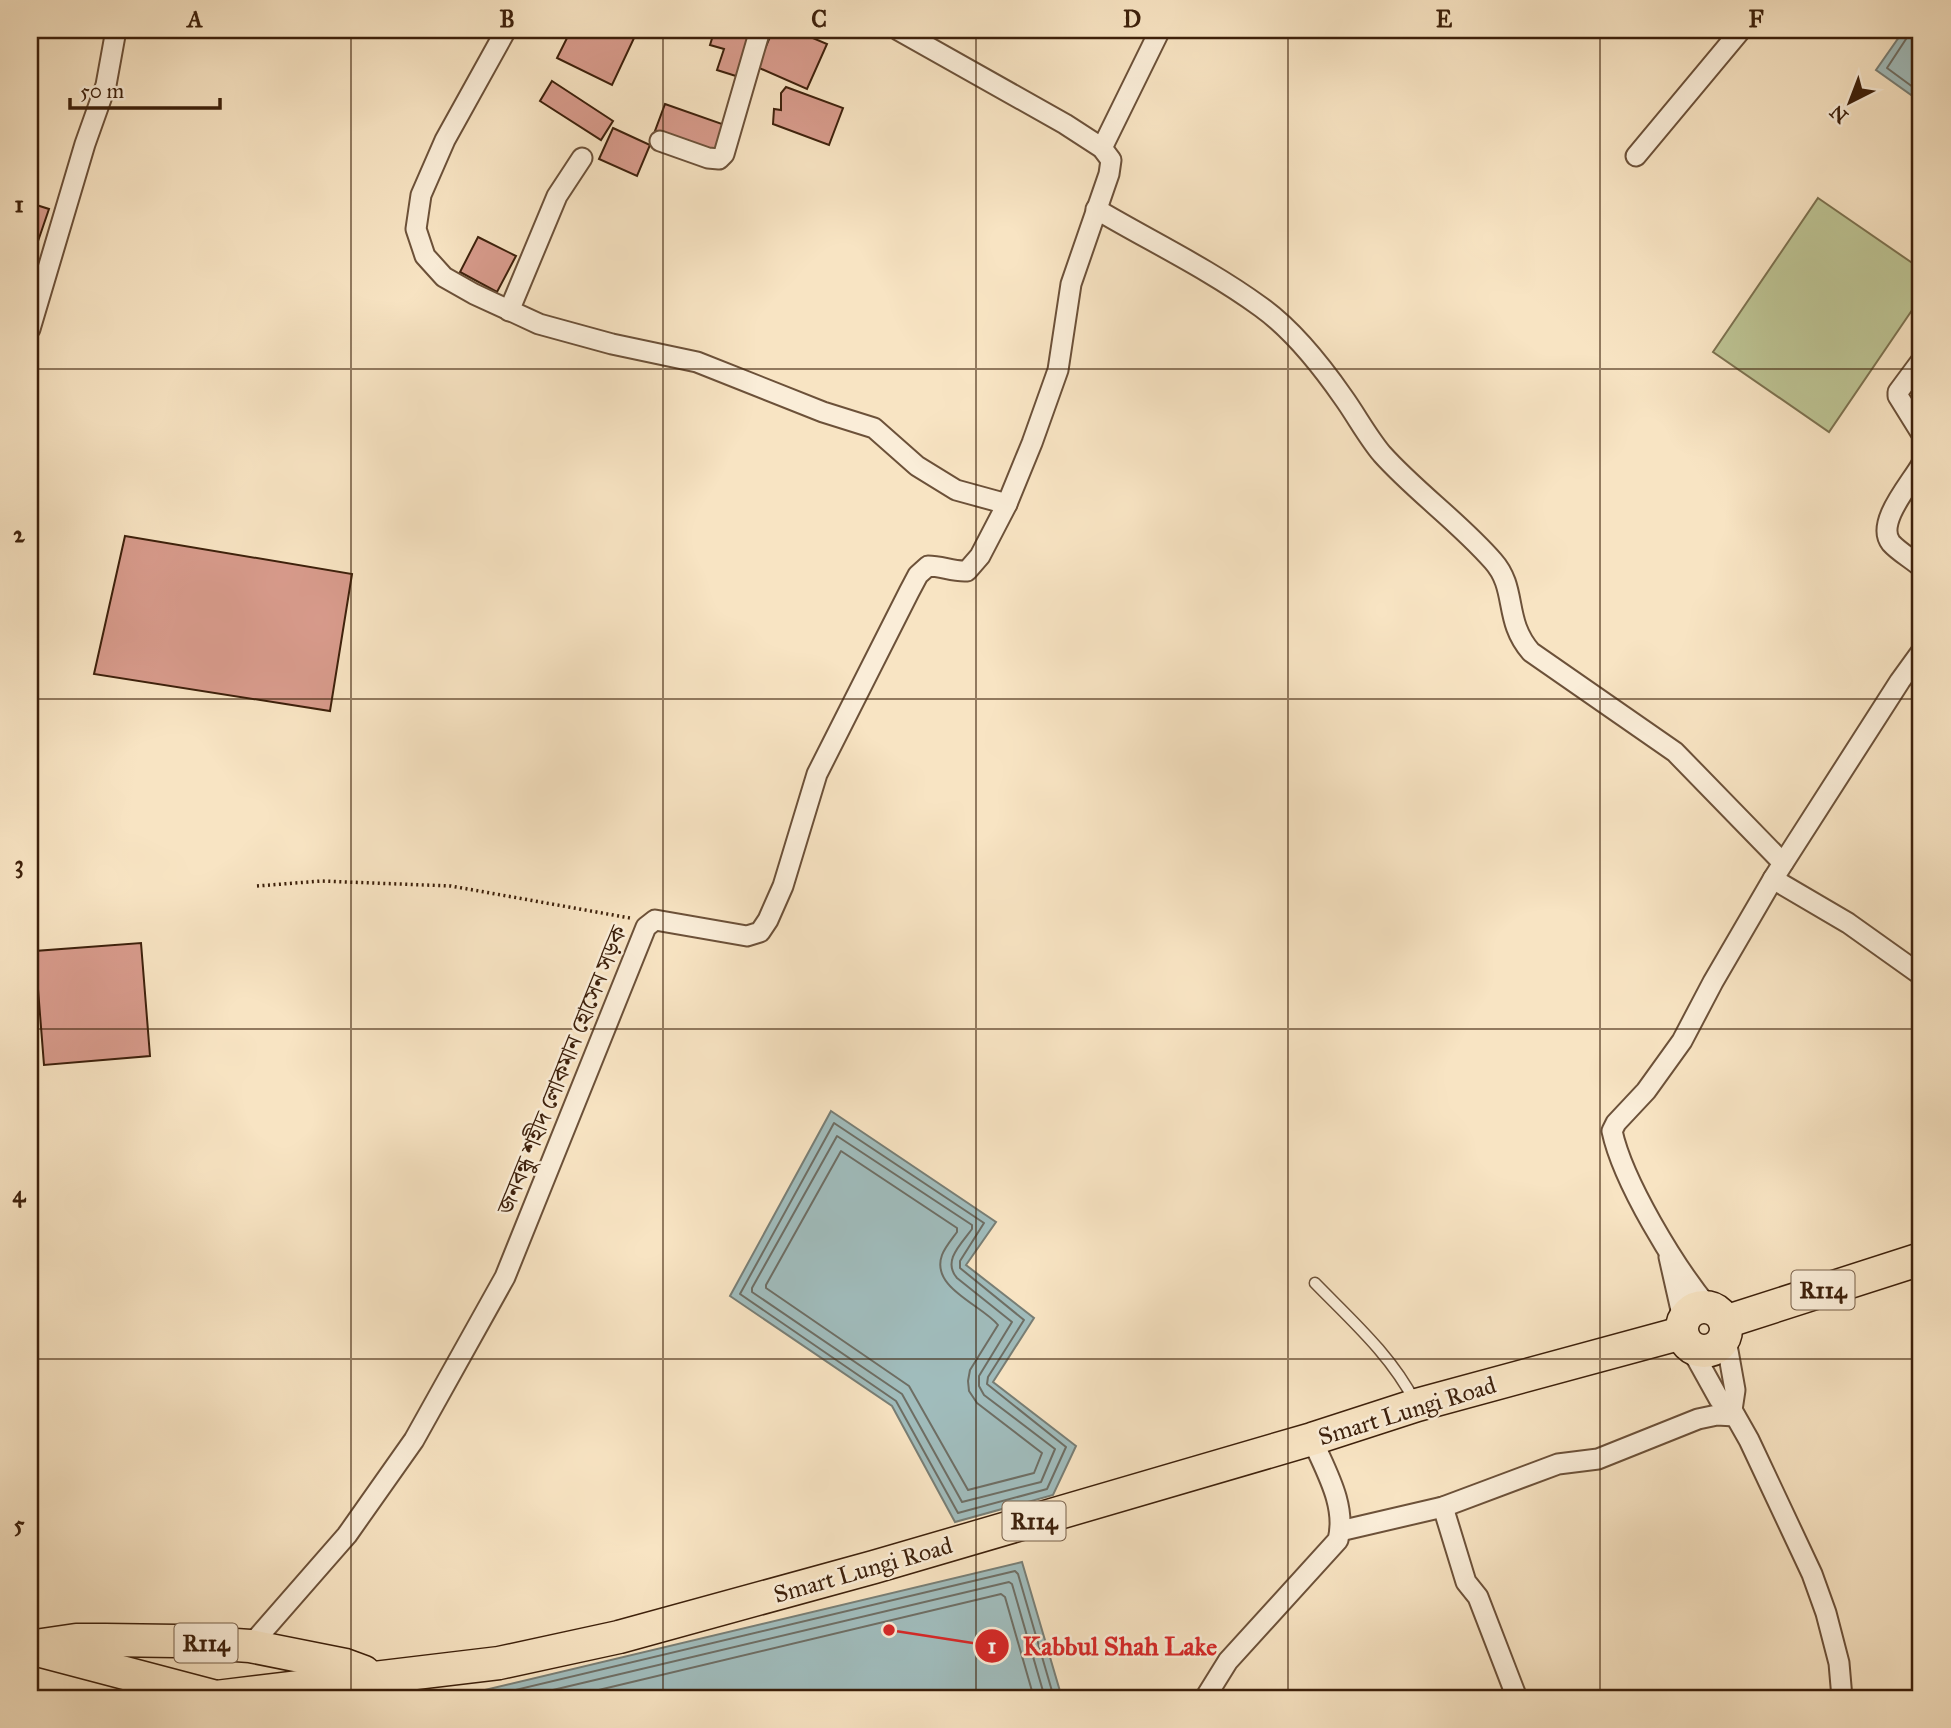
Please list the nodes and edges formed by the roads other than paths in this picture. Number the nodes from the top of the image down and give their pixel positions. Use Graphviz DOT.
graph roads {
  1 [pos="116,30"];
  2 [pos="506,30"];
  3 [pos="760,30"];
  4 [pos="898,30"];
  5 [pos="1160,30"];
  6 [pos="1741,30"];
  7 [pos="660,141"];
  8 [pos="1102,148"];
  9 [pos="1636,156"];
  10 [pos="582,159"];
  11 [pos="1096,209"];
  12 [pos="509,311"];
  13 [pos="30,329"];
  14 [pos="1921,361"];
  15 [pos="1921,433"];
  16 [pos="1921,465"];
  17 [pos="1007,504"];
  18 [pos="1921,567"];
  19 [pos="1921,652"];
  20 [pos="1778,871"];
  21 [pos="1921,975"];
  22 [pos="1921,1259"];
  23 [pos="1315,1283"];
  24 [pos="1702,1327"];
  25 [pos="1417,1405"];
  26 [pos="1733,1413"];
  27 [pos="1312,1439"];
  28 [pos="1443,1507"];
  29 [pos="1340,1531"];
  30 [pos="250,1646"];
  31 [pos="30,1648"];
  32 [pos="379,1676"];
  33 [pos="1205,1698"];
  34 [pos="1517,1698"];
  35 [pos="1842,1698"];
  1 -- 13 [label="street"];
  2 -- 12 [label="street"];
  3 -- 7 [label="street"];
  4 -- 8 [label="street"];
  5 -- 8 [label="street"];
  6 -- 9 [label="street"];
  8 -- 11 [label="street, জনবন্ধু শহীদ লোকমান হোসেন সড়ক"];
  10 -- 12 [label="street"];
  11 -- 17 [label="street, জনবন্ধু শহীদ লোকমান হোসেন সড়ক"];
  11 -- 20 [label="street"];
  12 -- 17 [label="street"];
  14 -- 15 [label="street"];
  16 -- 18 [label="street"];
  17 -- 30 [label="street, জনবন্ধু শহীদ লোকমান হোসেন সড়ক"];
  19 -- 20 [label="street"];
  20 -- 21 [label="street"];
  20 -- 24 [label="street"];
  22 -- 24 [label="main road, Smart Lungi Road / R114"];
  23 -- 25 [label="lane"];
  24 -- 25 [label="main road, Smart Lungi Road / R114"];
  24 -- 26 [label="street"];
  24 -- 26 [label="street"];
  25 -- 27 [label="main road, Smart Lungi Road / R114"];
  26 -- 28 [label="street"];
  26 -- 35 [label="street"];
  27 -- 29 [label="street"];
  27 -- 32 [label="main road, Smart Lungi Road / R114"];
  28 -- 29 [label="street"];
  28 -- 34 [label="street"];
  29 -- 33 [label="street"];
  30 -- 31 [label="main road, R114"];
  30 -- 32 [label="main road, R114"];
  31 -- 32 [label="main road, Smart Lungi Road / R114"];
}
